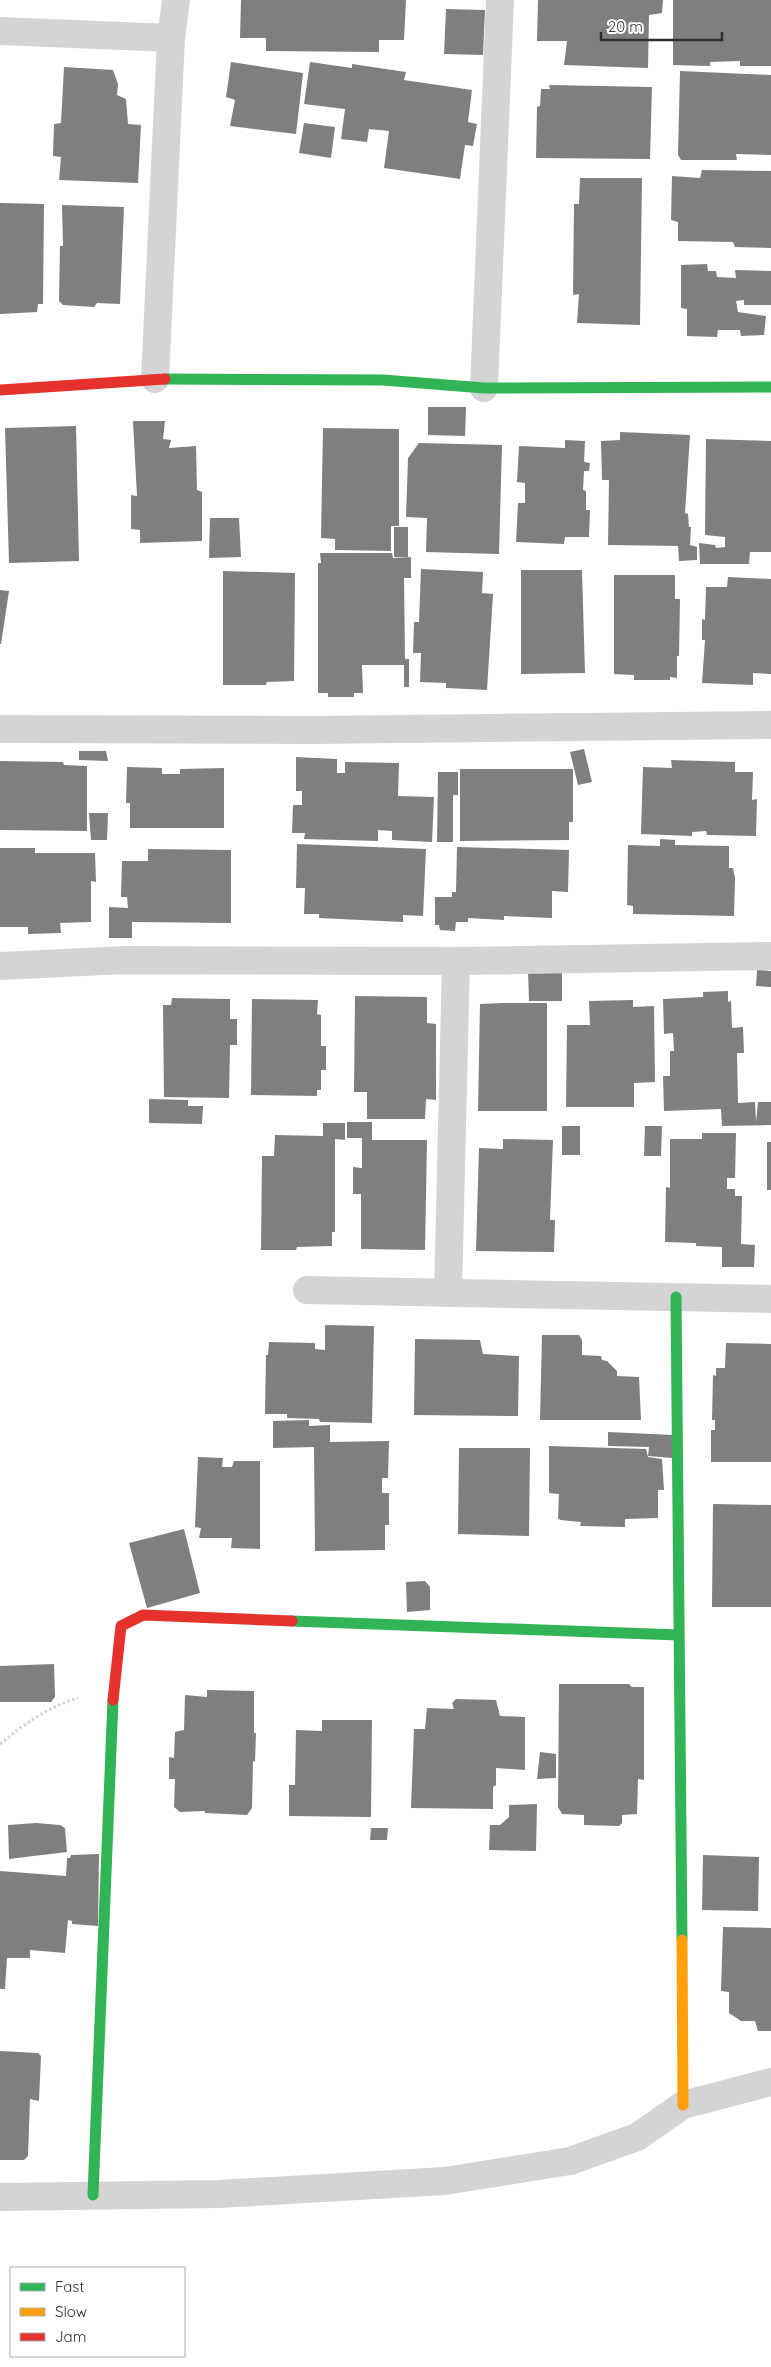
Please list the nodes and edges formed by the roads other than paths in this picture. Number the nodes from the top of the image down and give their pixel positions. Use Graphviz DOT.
graph roads {
  1 [pos="176,0"];
  2 [pos="500,0"];
  3 [pos="0,31"];
  4 [pos="171,38"];
  5 [pos="155,379"];
  6 [pos="771,387"];
  7 [pos="484,388"];
  8 [pos="0,390"];
  9 [pos="771,725"];
  10 [pos="0,729"];
  11 [pos="771,956"];
  12 [pos="456,960"];
  13 [pos="0,966"];
  14 [pos="307,1290"];
  15 [pos="448,1293"];
  16 [pos="676,1297"];
  17 [pos="771,1299"];
  18 [pos="678,1635"];
  19 [pos="771,2082"];
  20 [pos="682,2105"];
  21 [pos="92,2195"];
  22 [pos="0,2197"];
  1 -- 4 [label="street"];
  2 -- 7 [label="street"];
  3 -- 4 [label="street"];
  4 -- 5 [label="street"];
  5 -- 7 [label="street"];
  5 -- 8 [label="street"];
  6 -- 7 [label="street"];
  9 -- 10 [label="street"];
  11 -- 12 [label="street"];
  12 -- 13 [label="street"];
  12 -- 15 [label="street"];
  14 -- 15 [label="street"];
  15 -- 16 [label="street"];
  16 -- 17 [label="street"];
  16 -- 18 [label="street"];
  18 -- 20 [label="street"];
  18 -- 21 [label="street"];
  19 -- 20 [label="street"];
  20 -- 21 [label="street"];
  21 -- 22 [label="street"];
}
